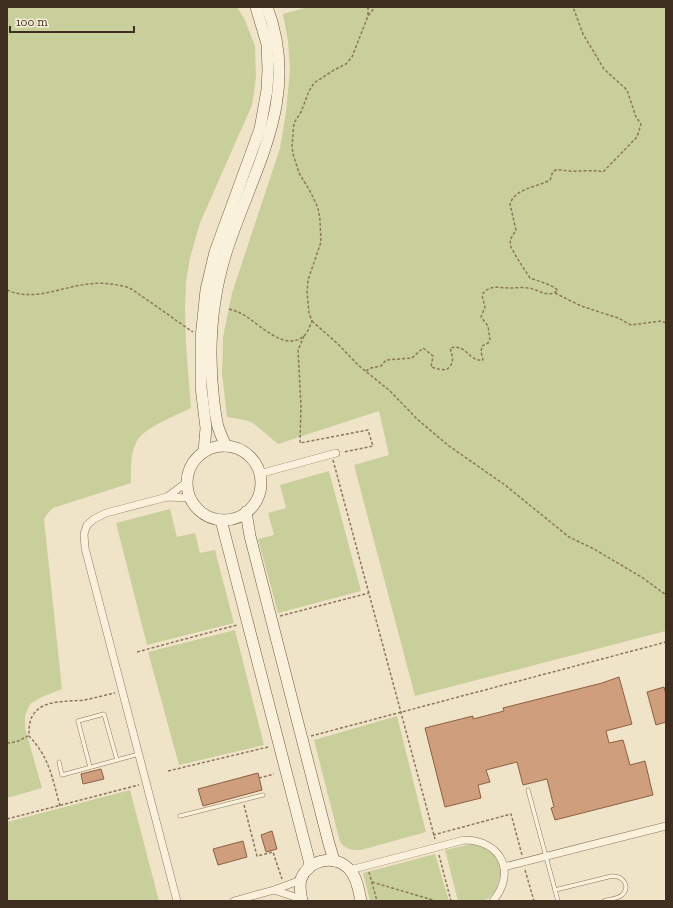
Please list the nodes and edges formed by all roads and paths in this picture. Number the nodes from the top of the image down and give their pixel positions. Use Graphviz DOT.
graph roads {
  1 [pos="256,7"];
  2 [pos="267,7"];
  3 [pos="368,7"];
  4 [pos="375,7"];
  5 [pos="573,7"];
  6 [pos="368,16"];
  7 [pos="7,290"];
  8 [pos="555,293"];
  9 [pos="230,309"];
  10 [pos="312,321"];
  11 [pos="666,323"];
  12 [pos="305,335"];
  13 [pos="201,338"];
  14 [pos="366,371"];
  15 [pos="226,446"];
  16 [pos="204,452"];
  17 [pos="334,454"];
  18 [pos="259,474"];
  19 [pos="187,482"];
  20 [pos="167,497"];
  21 [pos="190,498"];
  22 [pos="246,512"];
  23 [pos="221,520"];
  24 [pos="369,593"];
  25 [pos="666,595"];
  26 [pos="271,618"];
  27 [pos="236,625"];
  28 [pos="666,642"];
  29 [pos="137,652"];
  30 [pos="122,691"];
  31 [pos="401,712"];
  32 [pos="29,736"];
  33 [pos="311,736"];
  34 [pos="7,743"];
  35 [pos="268,747"];
  36 [pos="139,754"];
  37 [pos="117,760"];
  38 [pos="59,762"];
  39 [pos="90,767"];
  40 [pos="168,771"];
  41 [pos="274,774"];
  42 [pos="259,778"];
  43 [pos="146,783"];
  44 [pos="528,790"];
  45 [pos="263,795"];
  46 [pos="243,800"];
  47 [pos="60,806"];
  48 [pos="180,816"];
  49 [pos="7,819"];
  50 [pos="666,826"];
  51 [pos="433,835"];
  52 [pos="437,847"];
  53 [pos="546,856"];
  54 [pos="334,861"];
  55 [pos="523,862"];
  56 [pos="368,865"];
  57 [pos="504,867"];
  58 [pos="309,868"];
  59 [pos="350,870"];
  60 [pos="301,880"];
  61 [pos="372,882"];
  62 [pos="284,886"];
  63 [pos="274,890"];
  64 [pos="555,890"];
  65 [pos="301,900"];
  66 [pos="177,901"];
  67 [pos="234,901"];
  68 [pos="361,901"];
  69 [pos="377,901"];
  70 [pos="436,901"];
  71 [pos="451,901"];
  72 [pos="493,901"];
  73 [pos="534,901"];
  74 [pos="558,901"];
  75 [pos="604,901"];
  1 -- 13 [label="street"];
  2 -- 15 [label="street"];
  3 -- 6 [label="path"];
  4 -- 6 [label="path"];
  5 -- 8 [label="path"];
  6 -- 10 [label="path"];
  7 -- 13 [label="path"];
  8 -- 11 [label="path"];
  8 -- 14 [label="path"];
  9 -- 12 [label="path"];
  10 -- 12 [label="path"];
  10 -- 14 [label="path"];
  12 -- 17 [label="path"];
  13 -- 16 [label="street"];
  14 -- 25 [label="path"];
  15 -- 16 [label="street"];
  15 -- 18 [label="street"];
  16 -- 19 [label="street"];
  17 -- 18 [label="street"];
  17 -- 24 [label="path"];
  18 -- 22 [label="street"];
  19 -- 20 [label="street"];
  19 -- 21 [label="street"];
  20 -- 21 [label="street"];
  20 -- 30 [label="street"];
  21 -- 23 [label="street"];
  22 -- 23 [label="street"];
  22 -- 26 [label="street"];
  23 -- 58 [label="street"];
  24 -- 26 [label="path"];
  24 -- 31 [label="path"];
  26 -- 54 [label="street"];
  27 -- 29 [label="path"];
  28 -- 31 [label="path"];
  30 -- 32 [label="path"];
  30 -- 36 [label="street"];
  31 -- 33 [label="path"];
  31 -- 51 [label="path"];
  32 -- 34 [label="path"];
  32 -- 47 [label="path"];
  35 -- 40 [label="path"];
  36 -- 37 [label="lane"];
  36 -- 43 [label="street"];
  37 -- 39 [label="lane"];
  37 -- 39 [label="lane"];
  38 -- 39 [label="lane"];
  41 -- 42 [label="path"];
  43 -- 47 [label="path"];
  43 -- 66 [label="street"];
  44 -- 53 [label="lane"];
  45 -- 46 [label="lane"];
  46 -- 48 [label="lane"];
  46 -- 62 [label="path"];
  47 -- 49 [label="path"];
  50 -- 53 [label="street"];
  51 -- 52 [label="path"];
  51 -- 55 [label="path"];
  52 -- 56 [label="street"];
  52 -- 57 [label="street"];
  52 -- 71 [label="path"];
  53 -- 55 [label="street"];
  53 -- 64 [label="lane"];
  54 -- 58 [label="street"];
  54 -- 59 [label="street"];
  55 -- 57 [label="street"];
  55 -- 73 [label="path"];
  56 -- 59 [label="street"];
  56 -- 61 [label="path"];
  57 -- 72 [label="street"];
  58 -- 60 [label="street"];
  59 -- 68 [label="street"];
  60 -- 62 [label="street"];
  60 -- 65 [label="street"];
  61 -- 69 [label="path"];
  61 -- 70 [label="path"];
  62 -- 63 [label="street"];
  63 -- 65 [label="street"];
  63 -- 67 [label="street"];
  64 -- 74 [label="lane"];
  64 -- 75 [label="lane"];
}
